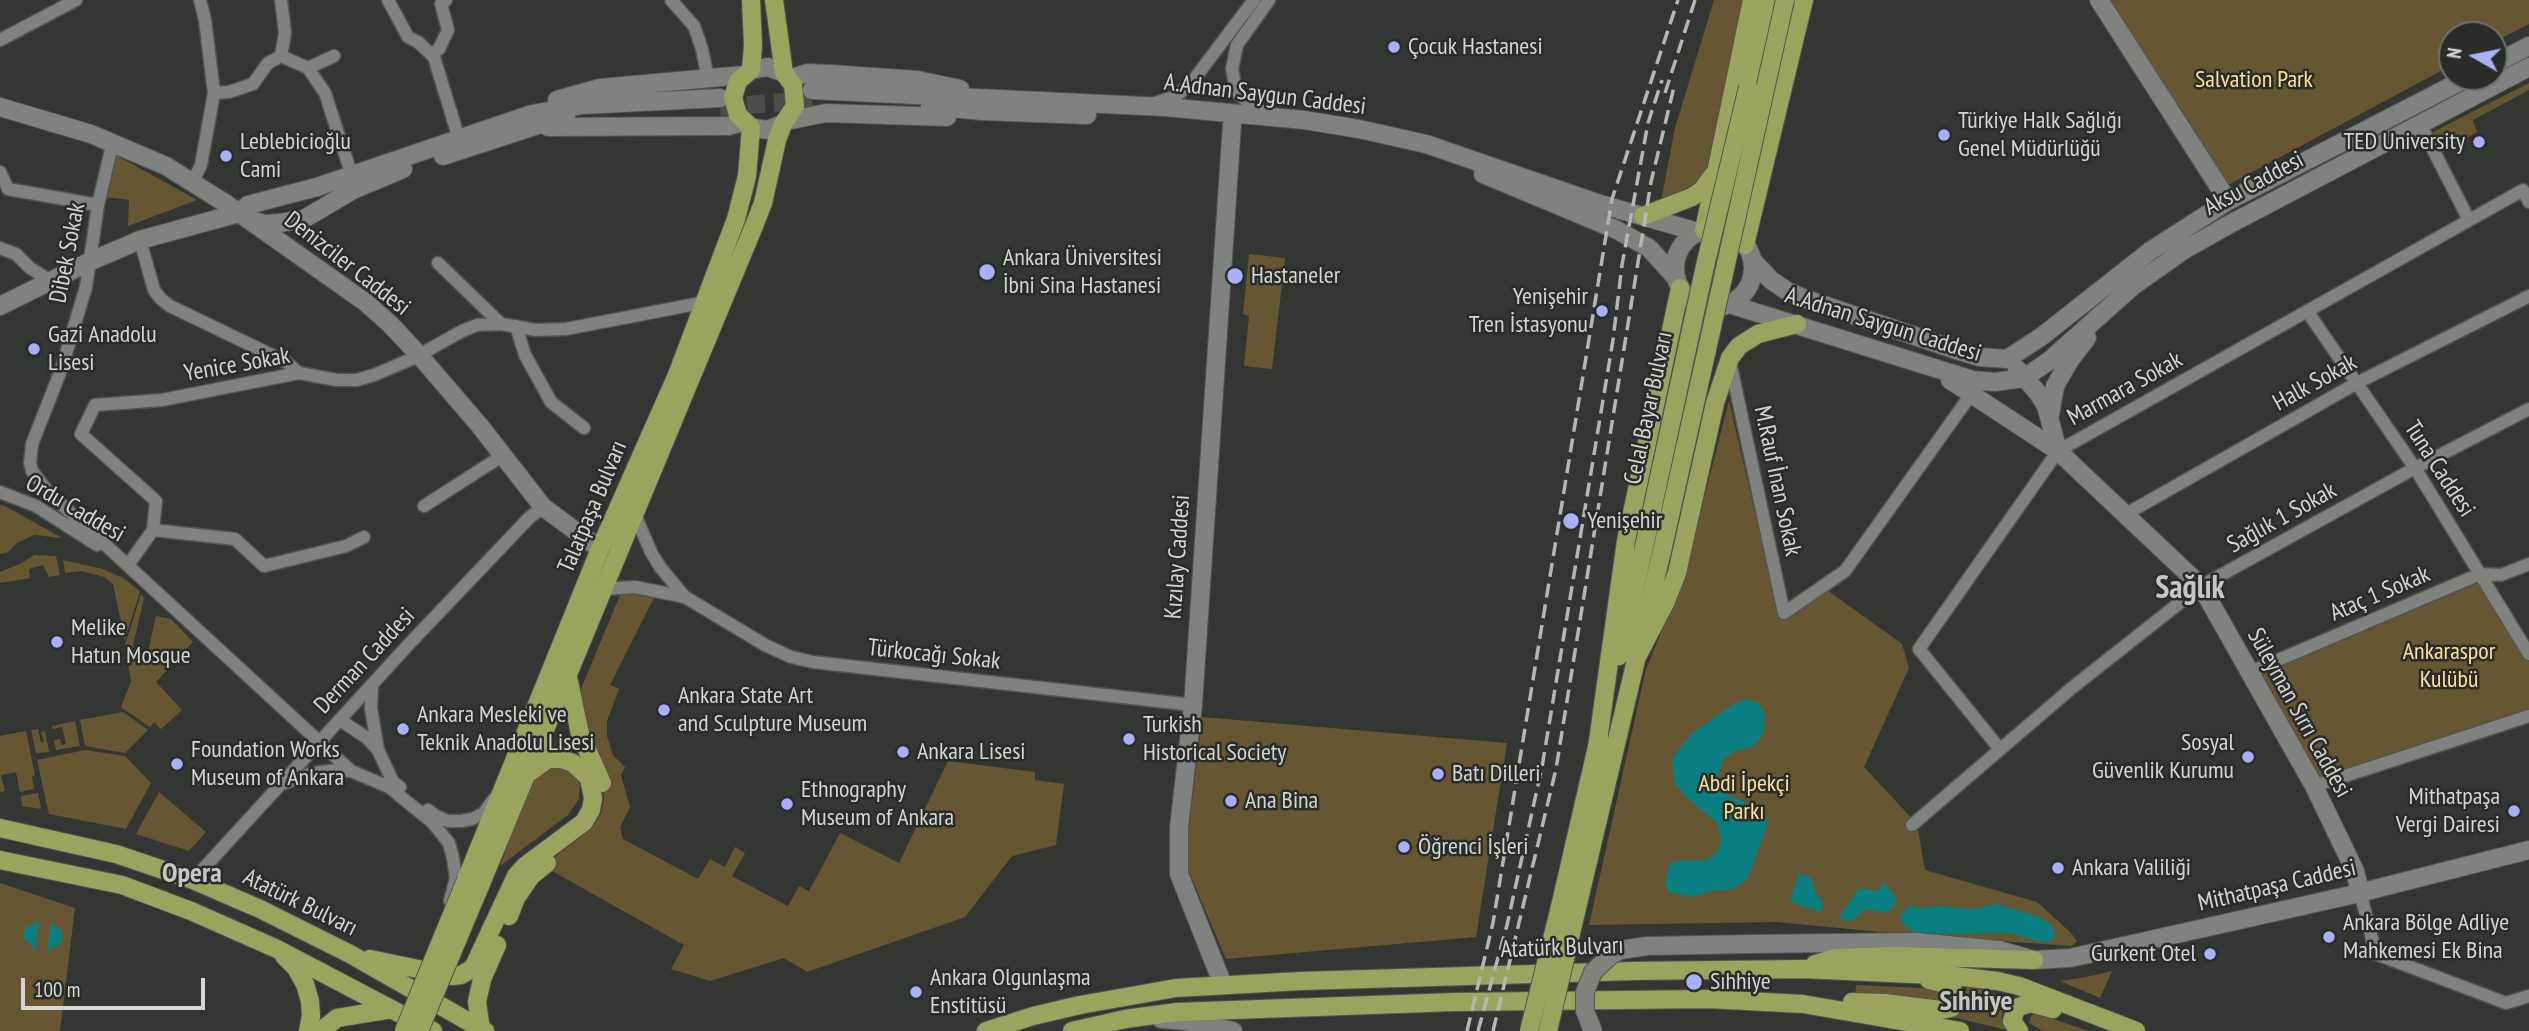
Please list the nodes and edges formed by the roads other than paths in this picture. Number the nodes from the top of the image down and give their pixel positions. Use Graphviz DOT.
graph roads {
  1 [pos="76,0"];
  2 [pos="200,0"];
  3 [pos="281,0"];
  4 [pos="388,0"];
  5 [pos="446,0"];
  6 [pos="671,0"];
  7 [pos="751,0"];
  8 [pos="774,0"];
  9 [pos="1254,0"];
  10 [pos="1269,0"];
  11 [pos="1752,0"];
  12 [pos="1768,0"];
  13 [pos="1785,0"];
  14 [pos="1804,0"];
  15 [pos="2099,0"];
  16 [pos="0,40"];
  17 [pos="2529,46"];
  18 [pos="431,54"];
  19 [pos="281,56"];
  20 [pos="334,56"];
  21 [pos="2508,57"];
  22 [pos="2529,67"];
  23 [pos="308,68"];
  24 [pos="748,72"];
  25 [pos="786,76"];
  26 [pos="708,79"];
  27 [pos="2442,91"];
  28 [pos="214,93"];
  29 [pos="812,95"];
  30 [pos="720,103"];
  31 [pos="982,104"];
  32 [pos="1143,106"];
  33 [pos="0,107"];
  34 [pos="1276,118"];
  35 [pos="533,121"];
  36 [pos="784,122"];
  37 [pos="747,124"];
  38 [pos="1232,124"];
  39 [pos="2420,124"];
  40 [pos="459,139"];
  41 [pos="113,141"];
  42 [pos="1718,166"];
  43 [pos="0,172"];
  44 [pos="352,176"];
  45 [pos="192,183"];
  46 [pos="312,189"];
  47 [pos="19,191"];
  48 [pos="0,199"];
  49 [pos="2228,201"];
  50 [pos="2529,202"];
  51 [pos="98,205"];
  52 [pos="239,213"];
  53 [pos="1643,216"];
  54 [pos="298,220"];
  55 [pos="2469,220"];
  56 [pos="1701,231"];
  57 [pos="140,240"];
  58 [pos="0,248"];
  59 [pos="1749,252"];
  60 [pos="91,261"];
  61 [pos="308,261"];
  62 [pos="438,262"];
  63 [pos="51,281"];
  64 [pos="1678,283"];
  65 [pos="2529,296"];
  66 [pos="706,302"];
  67 [pos="1729,304"];
  68 [pos="2113,304"];
  69 [pos="0,306"];
  70 [pos="2307,311"];
  71 [pos="500,324"];
  72 [pos="1797,324"];
  73 [pos="516,326"];
  74 [pos="419,355"];
  75 [pos="1730,358"];
  76 [pos="2007,359"];
  77 [pos="1926,366"];
  78 [pos="299,373"];
  79 [pos="2024,378"];
  80 [pos="2357,383"];
  81 [pos="1972,393"];
  82 [pos="2529,409"];
  83 [pos="2050,415"];
  84 [pos="584,428"];
  85 [pos="2059,451"];
  86 [pos="502,456"];
  87 [pos="2415,468"];
  88 [pos="0,492"];
  89 [pos="424,506"];
  90 [pos="543,507"];
  91 [pos="2126,514"];
  92 [pos="635,515"];
  93 [pos="153,530"];
  94 [pos="363,537"];
  95 [pos="600,549"];
  96 [pos="1653,549"];
  97 [pos="2529,564"];
  98 [pos="128,565"];
  99 [pos="2480,574"];
  100 [pos="2201,586"];
  101 [pos="605,589"];
  102 [pos="685,597"];
  103 [pos="2529,654"];
  104 [pos="1638,655"];
  105 [pos="2250,672"];
  106 [pos="568,676"];
  107 [pos="372,685"];
  108 [pos="1193,705"];
  109 [pos="2529,716"];
  110 [pos="340,720"];
  111 [pos="319,742"];
  112 [pos="1597,748"];
  113 [pos="1999,748"];
  114 [pos="378,750"];
  115 [pos="351,771"];
  116 [pos="527,775"];
  117 [pos="507,779"];
  118 [pos="282,784"];
  119 [pos="2314,786"];
  120 [pos="1912,825"];
  121 [pos="0,828"];
  122 [pos="2529,849"];
  123 [pos="0,859"];
  124 [pos="193,880"];
  125 [pos="473,883"];
  126 [pos="2360,892"];
  127 [pos="1568,911"];
  128 [pos="277,948"];
  129 [pos="438,950"];
  130 [pos="350,954"];
  131 [pos="2034,960"];
  132 [pos="1803,969"];
  133 [pos="1875,972"];
  134 [pos="1223,985"];
  135 [pos="2529,996"];
  136 [pos="1803,1004"];
  137 [pos="394,1009"];
  138 [pos="1140,1017"];
  139 [pos="2115,1023"];
  140 [pos="483,1030"];
  141 [pos="1954,1030"];
  142 [pos="308,1031"];
  143 [pos="321,1031"];
  144 [pos="404,1031"];
  145 [pos="429,1031"];
  146 [pos="986,1031"];
  147 [pos="1072,1031"];
  148 [pos="1233,1031"];
  149 [pos="1529,1031"];
  150 [pos="1548,1031"];
  151 [pos="1593,1031"];
  152 [pos="2020,1031"];
  153 [pos="2136,1031"];
  1 -- 16 [label="street"];
  2 -- 28 [label="street"];
  3 -- 19 [label="street"];
  4 -- 18 [label="street"];
  5 -- 18 [label="street"];
  6 -- 26 [label="street"];
  7 -- 24 [label="main road, Talatpaşa Bulvarı"];
  8 -- 25 [label="main road, Talatpaşa Bulvarı"];
  9 -- 32 [label="street"];
  10 -- 34 [label="street"];
  11 -- 42 [label="main road"];
  12 -- 96 [label="main road, Celal Bayar Bulvarı, bridge"];
  13 -- 96 [label="main road, Celal Bayar Bulvarı, bridge"];
  14 -- 59 [label="main road"];
  15 -- 49 [label="main road"];
  17 -- 21 [label="main road"];
  18 -- 40 [label="street"];
  19 -- 23 [label="street"];
  19 -- 28 [label="street"];
  20 -- 23 [label="street"];
  22 -- 39 [label="main road, Aksu Caddesi"];
  23 -- 44 [label="street"];
  24 -- 25 [label="main road"];
  24 -- 26 [label="main road"];
  24 -- 37 [label="main road, Talatpaşa Bulvarı"];
  25 -- 31 [label="main road"];
  25 -- 36 [label="main road, Talatpaşa Bulvarı"];
  26 -- 35 [label="main road"];
  27 -- 49 [label="main road, Aksu Caddesi"];
  28 -- 45 [label="street"];
  29 -- 31 [label="main road, A.Adnan Saygun Caddesi"];
  30 -- 35 [label="main road"];
  31 -- 32 [label="main road, A.Adnan Saygun Caddesi"];
  31 -- 36 [label="main road"];
  31 -- 38 [label="main road, A.Adnan Saygun Caddesi"];
  32 -- 34 [label="main road, A.Adnan Saygun Caddesi"];
  33 -- 41 [label="main road, Denizciler Caddesi"];
  34 -- 53 [label="main road, A.Adnan Saygun Caddesi"];
  35 -- 37 [label="main road"];
  35 -- 40 [label="main road"];
  35 -- 54 [label="main road"];
  36 -- 37 [label="main road"];
  36 -- 92 [label="main road, Talatpaşa Bulvarı"];
  37 -- 66 [label="main road, Talatpaşa Bulvarı"];
  38 -- 64 [label="main road, A.Adnan Saygun Caddesi"];
  38 -- 108 [label="main road, Kızılay Caddesi"];
  39 -- 55 [label="street"];
  39 -- 68 [label="main road, Aksu Caddesi"];
  40 -- 44 [label="main road"];
  41 -- 45 [label="main road, Denizciler Caddesi"];
  41 -- 51 [label="street, Dibek Sokak"];
  42 -- 53 [label="main road"];
  42 -- 56 [label="main road"];
  43 -- 47 [label="street"];
  44 -- 46 [label="main road"];
  45 -- 52 [label="main road, Denizciler Caddesi"];
  46 -- 52 [label="main road"];
  46 -- 54 [label="main road"];
  47 -- 48 [label="street"];
  47 -- 51 [label="street"];
  49 -- 76 [label="main road, Aksu Caddesi"];
  50 -- 55 [label="street, Marmara Sokak"];
  51 -- 60 [label="street, Dibek Sokak"];
  52 -- 54 [label="main road"];
  52 -- 57 [label="main road"];
  52 -- 61 [label="main road, Denizciler Caddesi"];
  53 -- 56 [label="main road, A.Adnan Saygun Caddesi"];
  54 -- 61 [label="main road"];
  55 -- 70 [label="street, Marmara Sokak"];
  56 -- 59 [label="main road, A.Adnan Saygun Caddesi"];
  56 -- 64 [label="main road"];
  57 -- 60 [label="main road"];
  57 -- 78 [label="street"];
  58 -- 63 [label="street"];
  59 -- 67 [label="main road"];
  59 -- 76 [label="main road, A.Adnan Saygun Caddesi"];
  60 -- 63 [label="main road"];
  60 -- 98 [label="street, Dibek Sokak"];
  61 -- 74 [label="main road, Denizciler Caddesi"];
  62 -- 71 [label="street"];
  63 -- 69 [label="main road"];
  64 -- 67 [label="main road, A.Adnan Saygun Caddesi"];
  64 -- 112 [label="main road"];
  65 -- 80 [label="street, Halk Sokak"];
  66 -- 73 [label="street, Yenice Sokak"];
  66 -- 95 [label="main road, Talatpaşa Bulvarı"];
  67 -- 72 [label="main road, A.Adnan Saygun Caddesi"];
  68 -- 79 [label="main road, Aksu Caddesi"];
  68 -- 83 [label="main road"];
  70 -- 80 [label="street, Tuna Caddesi"];
  70 -- 85 [label="street, Marmara Sokak"];
  71 -- 73 [label="street, Yenice Sokak"];
  71 -- 74 [label="street, Yenice Sokak"];
  72 -- 75 [label="main road"];
  72 -- 77 [label="main road, A.Adnan Saygun Caddesi"];
  73 -- 84 [label="street"];
  74 -- 78 [label="street, Yenice Sokak"];
  74 -- 86 [label="main road, Denizciler Caddesi"];
  75 -- 81 [label="street, M.Rauf İnan Sokak"];
  75 -- 104 [label="main road"];
  76 -- 79 [label="main road"];
  77 -- 79 [label="main road, A.Adnan Saygun Caddesi"];
  77 -- 81 [label="main road, Süleyman Sırrı Caddesi"];
  78 -- 93 [label="street, Yenice Sokak"];
  79 -- 83 [label="main road"];
  80 -- 87 [label="street, Tuna Caddesi"];
  80 -- 91 [label="street, Halk Sokak"];
  81 -- 85 [label="main road, Süleyman Sırrı Caddesi"];
  82 -- 87 [label="street, Sağlık 1 Sokak"];
  83 -- 85 [label="main road"];
  85 -- 91 [label="main road, Süleyman Sırrı Caddesi"];
  85 -- 113 [label="street, Marmara Sokak"];
  86 -- 89 [label="street"];
  86 -- 90 [label="main road, Denizciler Caddesi"];
  87 -- 99 [label="street, Tuna Caddesi"];
  87 -- 100 [label="street, Sağlık 1 Sokak"];
  88 -- 98 [label="street, Ordu Caddesi"];
  90 -- 95 [label="main road, Denizciler Caddesi"];
  90 -- 107 [label="street, Derman Caddesi"];
  91 -- 100 [label="main road, Süleyman Sırrı Caddesi"];
  92 -- 101 [label="main road, Talatpaşa Bulvarı"];
  92 -- 102 [label="street, Türkocağı Sokak"];
  93 -- 94 [label="street"];
  93 -- 98 [label="street"];
  95 -- 117 [label="main road, Talatpaşa Bulvarı"];
  96 -- 104 [label="main road, Celal Bayar Bulvarı"];
  96 -- 112 [label="main road, Celal Bayar Bulvarı"];
  97 -- 99 [label="street, Ataç 1 Sokak"];
  98 -- 111 [label="street"];
  99 -- 103 [label="street, Tuna Caddesi"];
  99 -- 105 [label="street, Ataç 1 Sokak"];
  100 -- 105 [label="main road, Süleyman Sırrı Caddesi"];
  100 -- 113 [label="street, Sağlık 1 Sokak"];
  101 -- 102 [label="street, Türkocağı Sokak"];
  101 -- 106 [label="main road, Talatpaşa Bulvarı"];
  102 -- 108 [label="street, Türkocağı Sokak"];
  104 -- 127 [label="main road, Celal Bayar Bulvarı"];
  105 -- 119 [label="main road, Süleyman Sırrı Caddesi"];
  106 -- 116 [label="main road, Talatpaşa Bulvarı"];
  106 -- 140 [label="main road"];
  107 -- 110 [label="street, Derman Caddesi"];
  107 -- 114 [label="street"];
  108 -- 134 [label="main road, Kızılay Caddesi"];
  109 -- 119 [label="street"];
  110 -- 111 [label="street, Derman Caddesi"];
  110 -- 114 [label="street"];
  111 -- 115 [label="street"];
  111 -- 118 [label="street, Derman Caddesi"];
  112 -- 127 [label="main road, Celal Bayar Bulvarı"];
  113 -- 120 [label="street, Sağlık 1 Sokak"];
  114 -- 117 [label="street"];
  115 -- 118 [label="street"];
  115 -- 129 [label="street"];
  116 -- 125 [label="main road, Talatpaşa Bulvarı"];
  116 -- 130 [label="main road"];
  117 -- 125 [label="main road, Talatpaşa Bulvarı"];
  118 -- 124 [label="street, Derman Caddesi"];
  119 -- 126 [label="main road, Süleyman Sırrı Caddesi"];
  121 -- 124 [label="main road, Atatürk Bulvarı"];
  122 -- 126 [label="main road, Mithatpaşa Caddesi"];
  123 -- 128 [label="main road, Atatürk Bulvarı"];
  124 -- 130 [label="main road, Atatürk Bulvarı"];
  125 -- 129 [label="main road, Talatpaşa Bulvarı, bridge"];
  125 -- 145 [label="main road, Talatpaşa Bulvarı, bridge"];
  126 -- 131 [label="main road, Mithatpaşa Caddesi"];
  126 -- 135 [label="street"];
  127 -- 149 [label="main road, Celal Bayar Bulvarı, bridge"];
  127 -- 150 [label="main road, Celal Bayar Bulvarı, bridge"];
  128 -- 137 [label="main road, Atatürk Bulvarı"];
  128 -- 142 [label="main road"];
  129 -- 144 [label="main road, Talatpaşa Bulvarı, bridge"];
  130 -- 140 [label="main road, Atatürk Bulvarı"];
  131 -- 132 [label="main road"];
  131 -- 151 [label="main road, Mithatpaşa Caddesi, bridge"];
  132 -- 133 [label="main road, Atatürk Bulvarı"];
  132 -- 134 [label="main road, Atatürk Bulvarı"];
  133 -- 136 [label="main road"];
  133 -- 139 [label="main road, Atatürk Bulvarı"];
  134 -- 146 [label="main road, Atatürk Bulvarı"];
  136 -- 138 [label="main road"];
  136 -- 141 [label="main road"];
  137 -- 143 [label="main road"];
  137 -- 145 [label="main road, Atatürk Bulvarı"];
  138 -- 147 [label="main road"];
  138 -- 148 [label="main road"];
  139 -- 152 [label="main road"];
  139 -- 153 [label="main road, Atatürk Bulvarı"];
}
